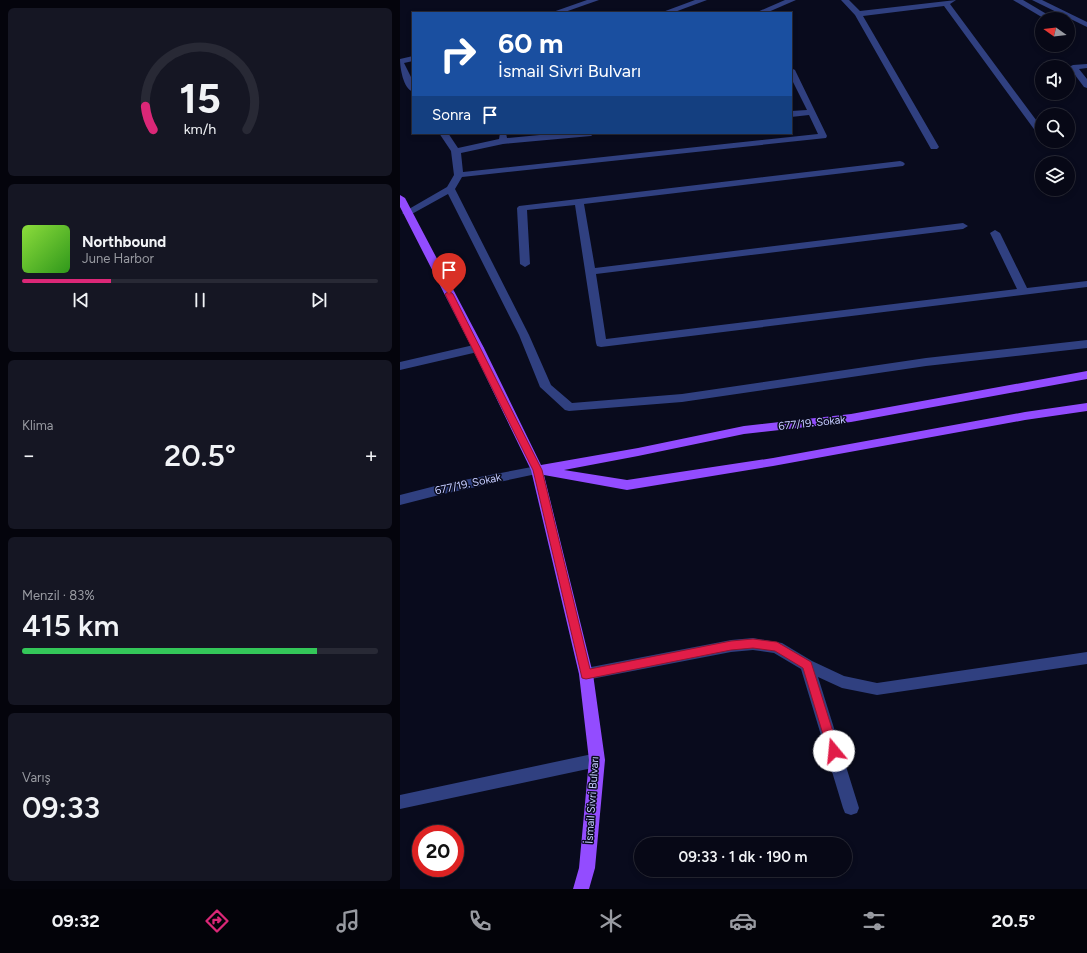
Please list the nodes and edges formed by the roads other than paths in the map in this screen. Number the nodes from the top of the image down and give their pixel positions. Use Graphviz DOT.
graph roads {
  1 [pos="595,0"];
  2 [pos="703,0"];
  3 [pos="792,0"];
  4 [pos="1017,0"];
  5 [pos="1036,0"];
  6 [pos="847,2"];
  7 [pos="949,2"];
  8 [pos="557,12"];
  9 [pos="667,12"];
  10 [pos="762,12"];
  11 [pos="1038,12"];
  12 [pos="858,14"];
  13 [pos="1075,24"];
  14 [pos="1087,25"];
  15 [pos="412,58"];
  16 [pos="400,63"];
  17 [pos="1087,66"];
  18 [pos="792,72"];
  19 [pos="1087,85"];
  20 [pos="412,87"];
  21 [pos="812,112"];
  22 [pos="792,114"];
  23 [pos="1035,124"];
  24 [pos="444,134"];
  25 [pos="517,134"];
  26 [pos="574,134"];
  27 [pos="504,138"];
  28 [pos="934,148"];
  29 [pos="456,151"];
  30 [pos="900,164"];
  31 [pos="459,175"];
  32 [pos="450,189"];
  33 [pos="400,198"];
  34 [pos="579,201"];
  35 [pos="407,213"];
  36 [pos="963,226"];
  37 [pos="995,234"];
  38 [pos="525,264"];
  39 [pos="590,272"];
  40 [pos="1087,284"];
  41 [pos="1024,292"];
  42 [pos="1087,344"];
  43 [pos="478,348"];
  44 [pos="400,366"];
  45 [pos="1087,375"];
  46 [pos="1086,408"];
  47 [pos="537,470"];
  48 [pos="400,500"];
  49 [pos="1087,658"];
  50 [pos="808,665"];
  51 [pos="586,674"];
  52 [pos="597,760"];
  53 [pos="400,802"];
  54 [pos="851,808"];
  55 [pos="581,889"];
  1 -- 8 [label="street"];
  2 -- 9 [label="street"];
  3 -- 10 [label="street"];
  4 -- 11 [label="street"];
  5 -- 14 [label="street"];
  6 -- 12 [label="street"];
  7 -- 12 [label="street"];
  7 -- 23 [label="street"];
  12 -- 28 [label="street"];
  13 -- 14 [label="street"];
  15 -- 16 [label="street"];
  16 -- 20 [label="street"];
  17 -- 19 [label="street"];
  18 -- 21 [label="street"];
  21 -- 22 [label="street"];
  21 -- 31 [label="street"];
  24 -- 29 [label="street"];
  25 -- 27 [label="street"];
  26 -- 27 [label="street"];
  27 -- 29 [label="street"];
  29 -- 31 [label="street"];
  30 -- 34 [label="street"];
  31 -- 32 [label="street"];
  32 -- 35 [label="street"];
  32 -- 42 [label="street"];
  33 -- 35 [label="main road, İsmail Sivri Bulvarı"];
  34 -- 38 [label="street"];
  34 -- 39 [label="street"];
  35 -- 43 [label="main road, İsmail Sivri Bulvarı"];
  36 -- 39 [label="street"];
  37 -- 41 [label="street"];
  39 -- 41 [label="street"];
  40 -- 41 [label="street"];
  43 -- 44 [label="street"];
  43 -- 47 [label="main road, İsmail Sivri Bulvarı"];
  45 -- 47 [label="main road, 677/19. Sokak"];
  46 -- 47 [label="main road, 677/19. Sokak"];
  47 -- 48 [label="street, 677/19. Sokak"];
  47 -- 51 [label="main road, İsmail Sivri Bulvarı"];
  49 -- 50 [label="street"];
  50 -- 51 [label="street"];
  50 -- 54 [label="street"];
  51 -- 52 [label="main road, İsmail Sivri Bulvarı"];
  52 -- 53 [label="street"];
  52 -- 55 [label="main road, İsmail Sivri Bulvarı"];
}
